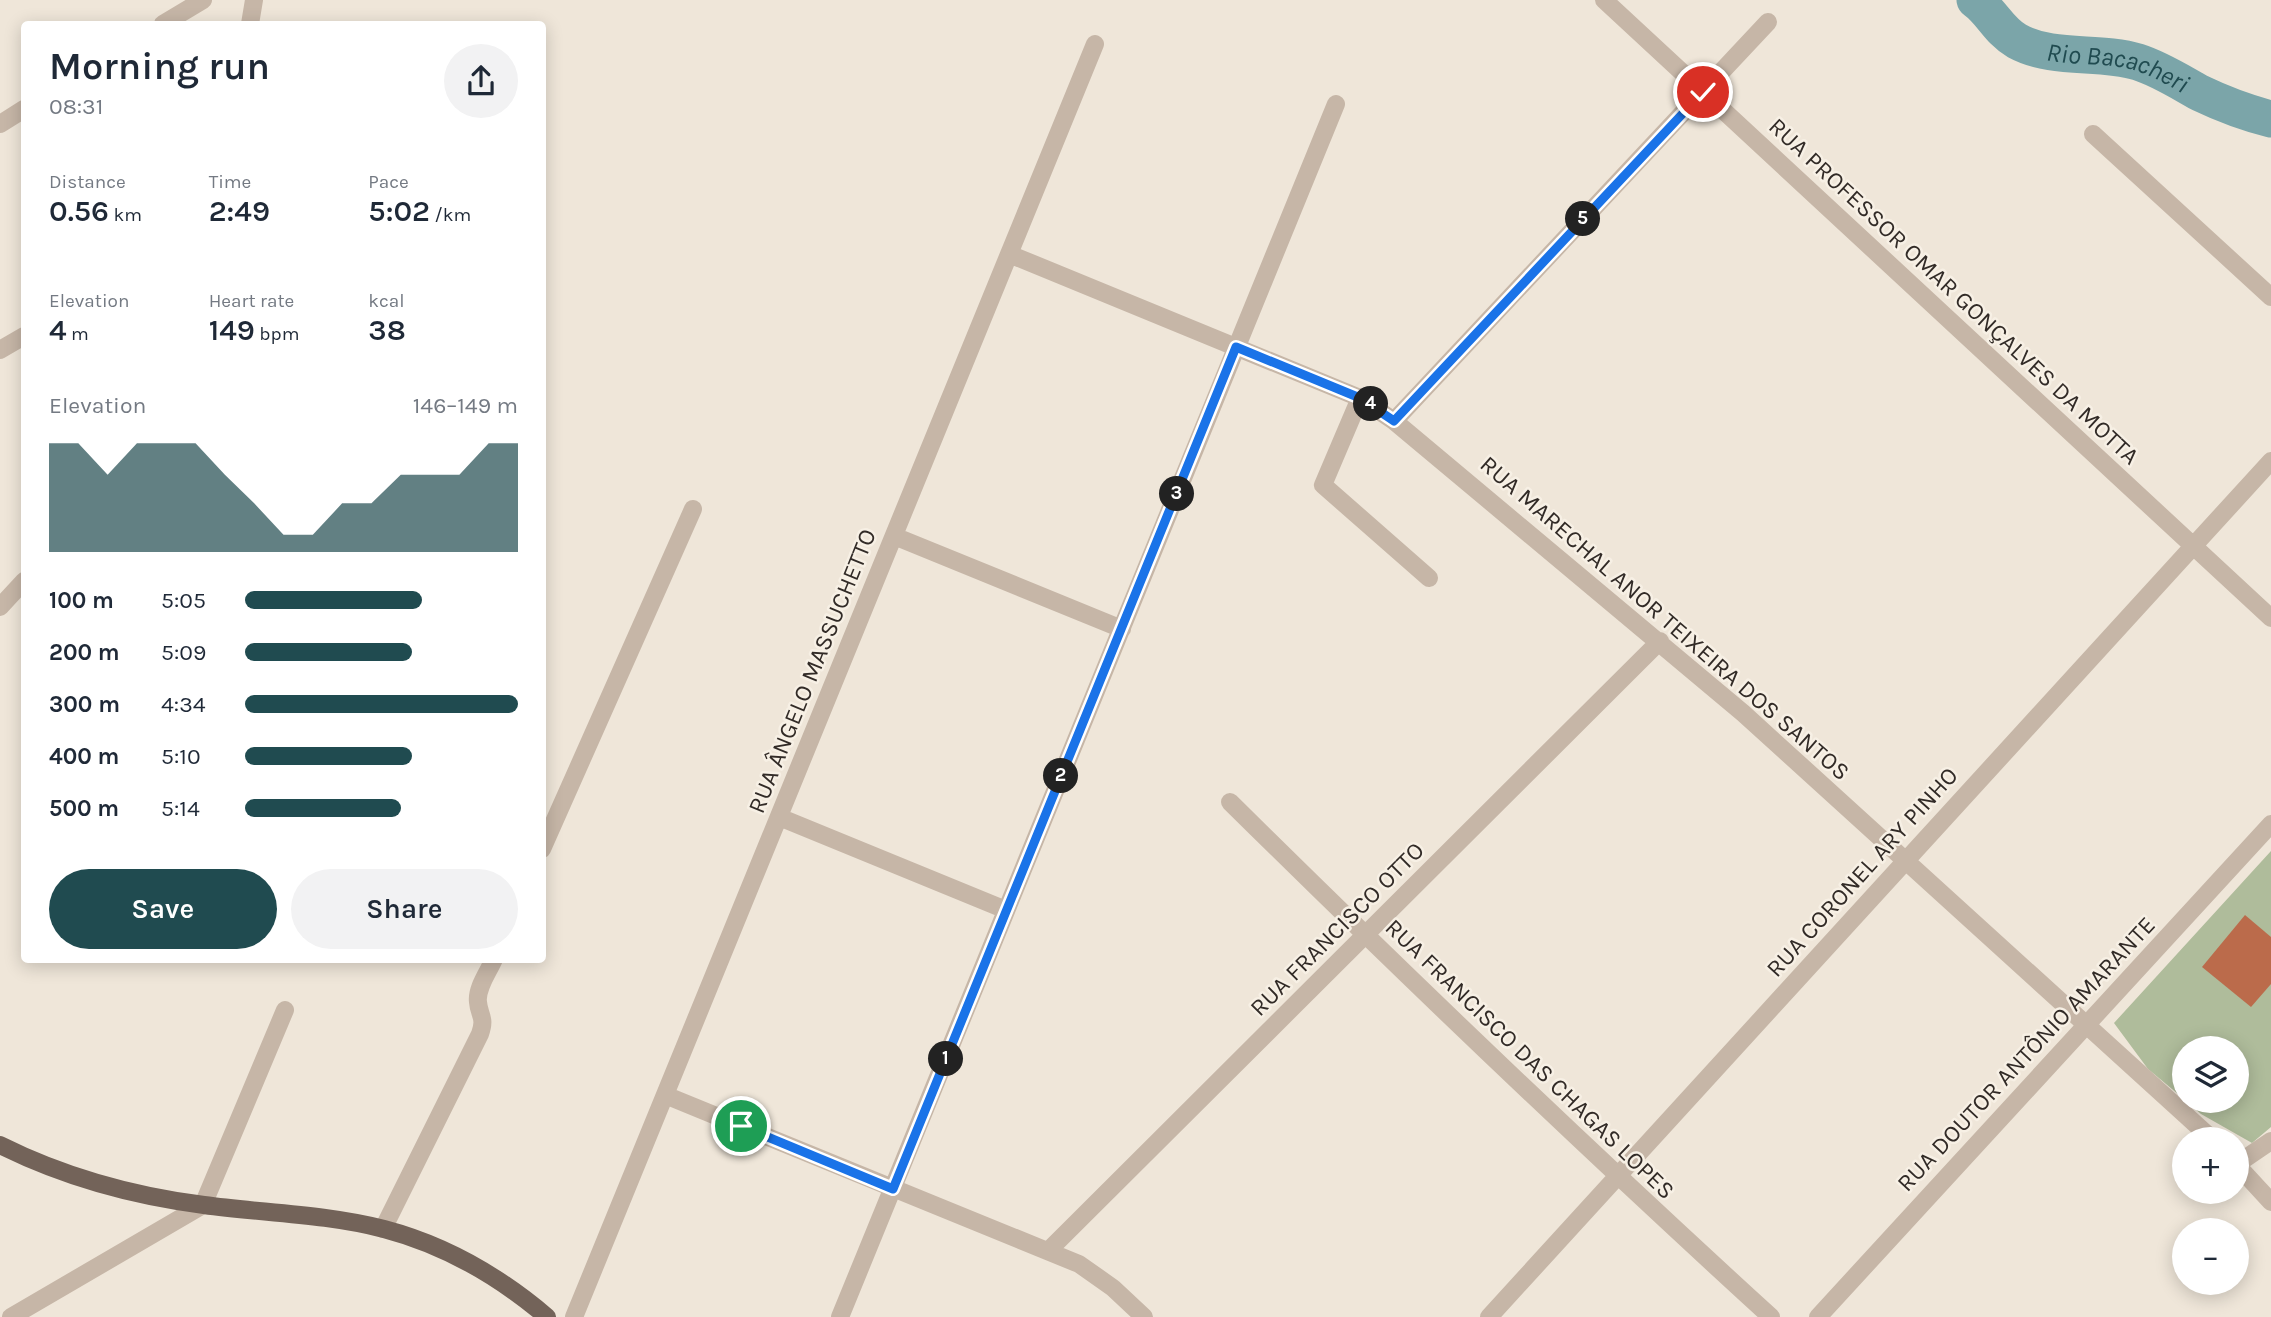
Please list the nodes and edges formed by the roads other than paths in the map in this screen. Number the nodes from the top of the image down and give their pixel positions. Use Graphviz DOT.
graph roads {
  1 [pos="203,0"];
  2 [pos="254,0"];
  3 [pos="1604,0"];
  4 [pos="168,21"];
  5 [pos="250,21"];
  6 [pos="1769,22"];
  7 [pos="1095,44"];
  8 [pos="1703,92"];
  9 [pos="1336,104"];
  10 [pos="21,111"];
  11 [pos="0,124"];
  12 [pos="2093,134"];
  13 [pos="1009,254"];
  14 [pos="2271,297"];
  15 [pos="21,338"];
  16 [pos="1236,347"];
  17 [pos="0,350"];
  18 [pos="1360,398"];
  19 [pos="1394,421"];
  20 [pos="2271,461"];
  21 [pos="693,509"];
  22 [pos="894,536"];
  23 [pos="2193,546"];
  24 [pos="1429,578"];
  25 [pos="21,583"];
  26 [pos="0,607"];
  27 [pos="2271,618"];
  28 [pos="1122,629"];
  29 [pos="1660,641"];
  30 [pos="1230,802"];
  31 [pos="779,817"];
  32 [pos="2271,824"];
  33 [pos="546,840"];
  34 [pos="1906,860"];
  35 [pos="1006,910"];
  36 [pos="1365,936"];
  37 [pos="492,963"];
  38 [pos="285,1010"];
  39 [pos="2087,1025"];
  40 [pos="665,1095"];
  41 [pos="2199,1127"];
  42 [pos="2271,1141"];
  43 [pos="0,1145"];
  44 [pos="2249,1156"];
  45 [pos="1617,1177"];
  46 [pos="2249,1177"];
  47 [pos="893,1189"];
  48 [pos="2271,1202"];
  49 [pos="203,1205"];
  50 [pos="383,1229"];
  51 [pos="1048,1251"];
  52 [pos="11,1317"];
  53 [pos="547,1317"];
  54 [pos="574,1317"];
  55 [pos="840,1317"];
  56 [pos="1144,1317"];
  57 [pos="1489,1317"];
  58 [pos="1771,1317"];
  59 [pos="1818,1317"];
  1 -- 4 [label="street"];
  2 -- 5 [label="street"];
  3 -- 8 [label="street, RUA PROFESSOR OMAR GONÇALVES DA MOTTA"];
  6 -- 8 [label="street"];
  7 -- 13 [label="street, RUA ÂNGELO MASSUCHETTO"];
  8 -- 19 [label="street"];
  8 -- 23 [label="street, RUA PROFESSOR OMAR GONÇALVES DA MOTTA"];
  9 -- 16 [label="street"];
  10 -- 11 [label="street"];
  12 -- 14 [label="street"];
  13 -- 16 [label="street, RUA MARECHAL ANOR TEIXEIRA DOS SANTOS"];
  13 -- 22 [label="street, RUA ÂNGELO MASSUCHETTO"];
  15 -- 17 [label="street"];
  16 -- 18 [label="street, RUA MARECHAL ANOR TEIXEIRA DOS SANTOS"];
  16 -- 28 [label="street"];
  18 -- 19 [label="street, RUA MARECHAL ANOR TEIXEIRA DOS SANTOS"];
  18 -- 24 [label="street"];
  19 -- 29 [label="street, RUA MARECHAL ANOR TEIXEIRA DOS SANTOS"];
  20 -- 23 [label="street, RUA CORONEL ARY PINHO"];
  21 -- 33 [label="street"];
  22 -- 28 [label="street"];
  22 -- 31 [label="street, RUA ÂNGELO MASSUCHETTO"];
  23 -- 27 [label="street, RUA PROFESSOR OMAR GONÇALVES DA MOTTA"];
  23 -- 34 [label="street, RUA CORONEL ARY PINHO"];
  25 -- 26 [label="street"];
  28 -- 35 [label="street"];
  29 -- 34 [label="street, RUA MARECHAL ANOR TEIXEIRA DOS SANTOS"];
  29 -- 36 [label="street, RUA FRANCISCO OTTO"];
  30 -- 36 [label="street, RUA FRANCISCO DAS CHAGAS LOPES"];
  31 -- 35 [label="street"];
  31 -- 40 [label="street, RUA ÂNGELO MASSUCHETTO"];
  32 -- 39 [label="street, RUA DOUTOR ANTÔNIO AMARANTE"];
  34 -- 39 [label="street, RUA MARECHAL ANOR TEIXEIRA DOS SANTOS"];
  34 -- 45 [label="street, RUA CORONEL ARY PINHO"];
  35 -- 47 [label="street"];
  36 -- 45 [label="street, RUA FRANCISCO DAS CHAGAS LOPES"];
  36 -- 51 [label="street, RUA FRANCISCO OTTO"];
  37 -- 50 [label="street"];
  38 -- 49 [label="street"];
  39 -- 41 [label="street, RUA MARECHAL ANOR TEIXEIRA DOS SANTOS"];
  39 -- 59 [label="street, RUA DOUTOR ANTÔNIO AMARANTE"];
  40 -- 47 [label="street"];
  40 -- 54 [label="street, RUA ÂNGELO MASSUCHETTO"];
  42 -- 44 [label="street"];
  43 -- 49 [label="main road"];
  45 -- 57 [label="street, RUA CORONEL ARY PINHO"];
  45 -- 58 [label="street, RUA FRANCISCO DAS CHAGAS LOPES"];
  46 -- 48 [label="street"];
  47 -- 51 [label="street"];
  47 -- 55 [label="street"];
  49 -- 50 [label="main road"];
  49 -- 52 [label="street"];
  50 -- 53 [label="main road"];
  51 -- 56 [label="street"];
}
